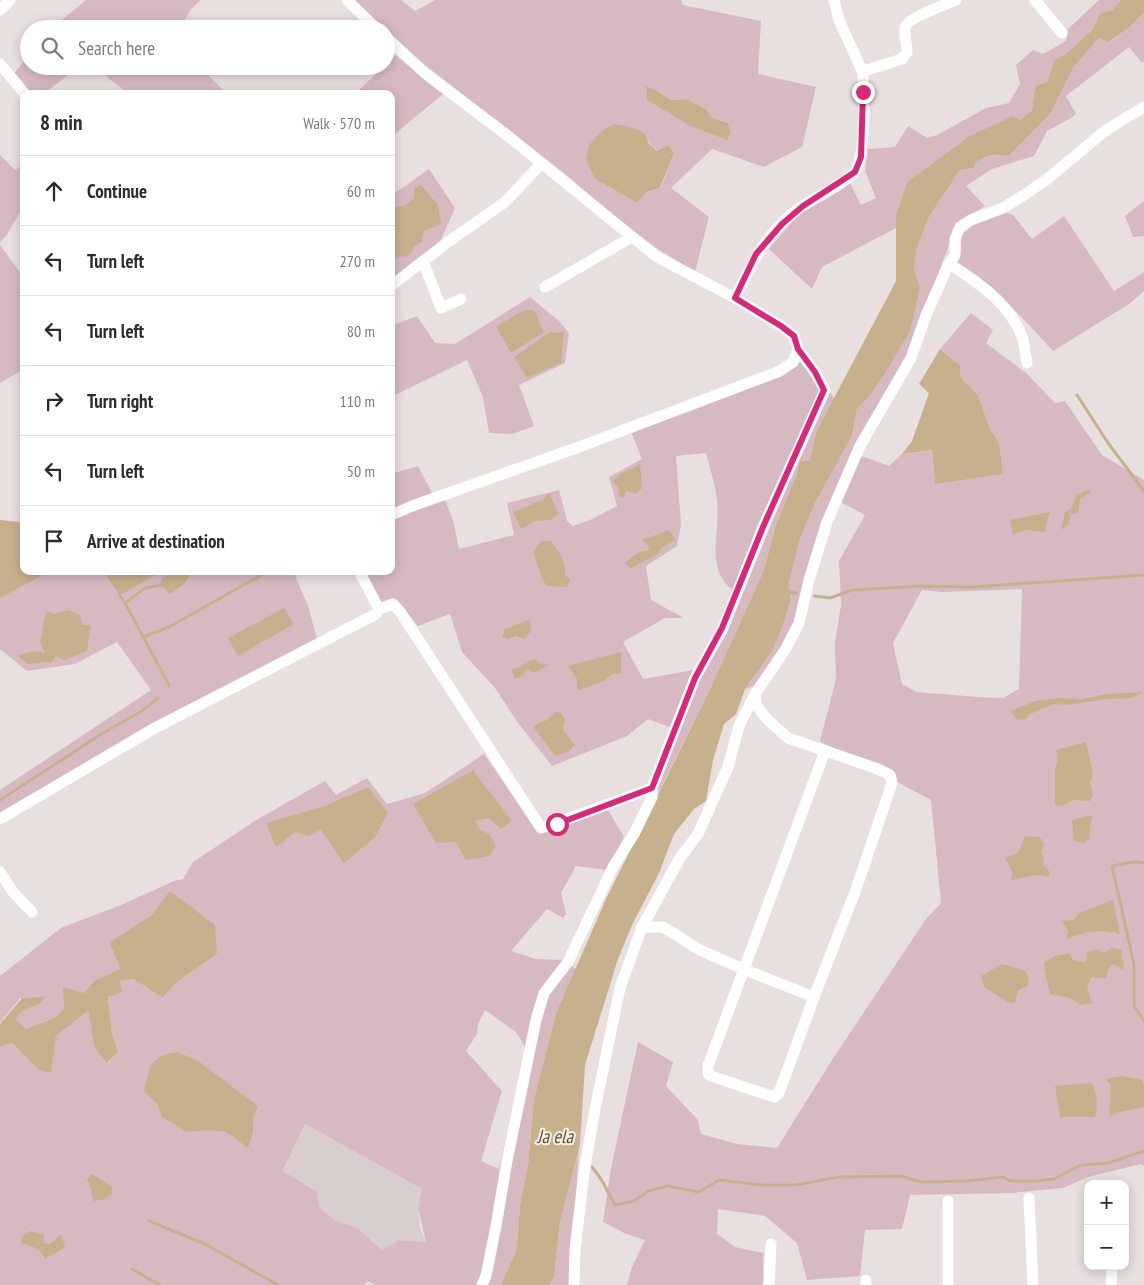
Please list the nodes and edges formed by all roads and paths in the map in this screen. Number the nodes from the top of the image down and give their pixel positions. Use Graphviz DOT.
graph roads {
  1 [pos="10,0"];
  2 [pos="347,0"];
  3 [pos="834,0"];
  4 [pos="956,0"];
  5 [pos="1034,0"];
  6 [pos="0,10"];
  7 [pos="368,20"];
  8 [pos="1062,33"];
  9 [pos="395,45"];
  10 [pos="0,64"];
  11 [pos="863,73"];
  12 [pos="21,90"];
  13 [pos="1144,108"];
  14 [pos="541,164"];
  15 [pos="632,237"];
  16 [pos="423,261"];
  17 [pos="950,264"];
  18 [pos="395,283"];
  19 [pos="545,287"];
  20 [pos="735,298"];
  21 [pos="461,299"];
  22 [pos="798,349"];
  23 [pos="1026,363"];
  24 [pos="395,513"];
  25 [pos="361,575"];
  26 [pos="379,609"];
  27 [pos="754,694"];
  28 [pos="824,751"];
  29 [pos="652,788"];
  30 [pos="0,819"];
  31 [pos="0,872"];
  32 [pos="32,912"];
  33 [pos="642,927"];
  34 [pos="743,969"];
  35 [pos="814,997"];
  36 [pos="1029,1198"];
  37 [pos="948,1201"];
  38 [pos="771,1244"];
  39 [pos="1112,1270"];
  40 [pos="482,1285"];
  41 [pos="574,1285"];
  42 [pos="769,1285"];
  43 [pos="948,1285"];
  44 [pos="1034,1285"];
  45 [pos="1111,1285"];
  1 -- 6 [label="street"];
  2 -- 7 [label="street"];
  3 -- 11 [label="street"];
  4 -- 11 [label="street"];
  5 -- 8 [label="street"];
  9 -- 14 [label="street"];
  10 -- 12 [label="street"];
  11 -- 20 [label="street"];
  13 -- 17 [label="street"];
  14 -- 15 [label="street"];
  14 -- 16 [label="street"];
  15 -- 19 [label="street"];
  15 -- 20 [label="street"];
  16 -- 18 [label="street"];
  16 -- 21 [label="street"];
  17 -- 23 [label="street"];
  17 -- 27 [label="street"];
  20 -- 22 [label="street"];
  22 -- 24 [label="street"];
  22 -- 29 [label="street"];
  25 -- 26 [label="street"];
  26 -- 29 [label="street"];
  26 -- 30 [label="street"];
  27 -- 28 [label="street"];
  27 -- 33 [label="street"];
  28 -- 34 [label="street"];
  28 -- 35 [label="street"];
  29 -- 40 [label="street"];
  31 -- 32 [label="street"];
  33 -- 34 [label="street"];
  33 -- 41 [label="street"];
  34 -- 35 [label="street"];
  34 -- 35 [label="street"];
  36 -- 44 [label="street"];
  37 -- 43 [label="street"];
  38 -- 42 [label="street"];
  39 -- 45 [label="street"];
}
